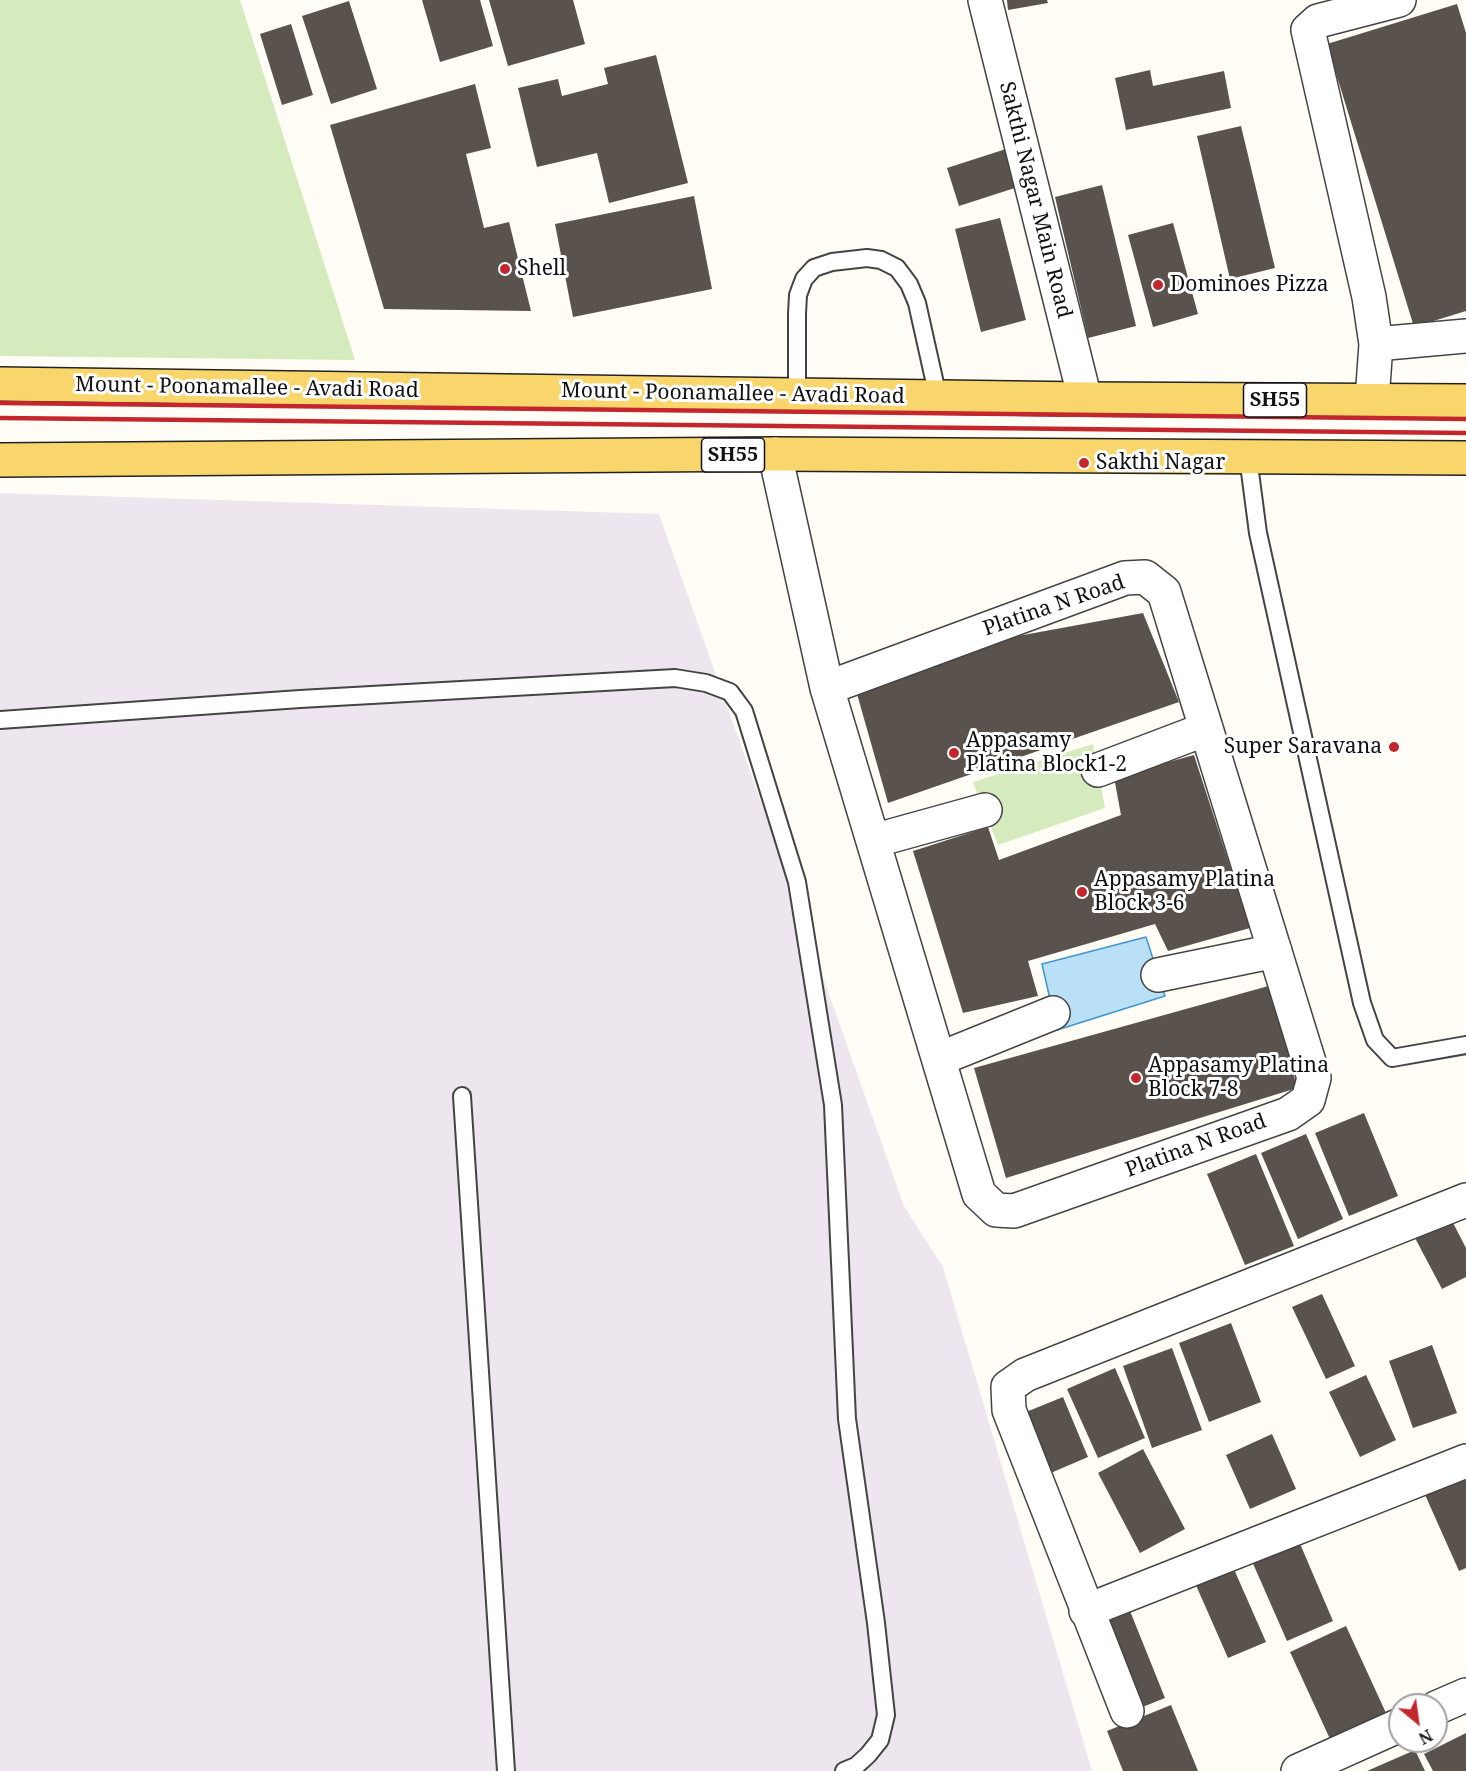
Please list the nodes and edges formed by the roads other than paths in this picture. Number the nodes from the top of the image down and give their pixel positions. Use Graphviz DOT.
graph roads {
  1 [pos="985,0"];
  2 [pos="1399,0"];
  3 [pos="1466,336"];
  4 [pos="1376,344"];
  5 [pos="0,384"];
  6 [pos="797,395"];
  7 [pos="938,397"];
  8 [pos="1085,399"];
  9 [pos="1372,400"];
  10 [pos="1466,401"];
  11 [pos="775,454"];
  12 [pos="1248,457"];
  13 [pos="1466,459"];
  14 [pos="0,460"];
  15 [pos="827,687"];
  16 [pos="0,720"];
  17 [pos="1206,729"];
  18 [pos="1098,770"];
  19 [pos="985,810"];
  20 [pos="873,841"];
  21 [pos="1275,951"];
  22 [pos="1158,975"];
  23 [pos="1053,1013"];
  24 [pos="1466,1045"];
  25 [pos="939,1059"];
  26 [pos="462,1096"];
  27 [pos="1466,1200"];
  28 [pos="1466,1461"];
  29 [pos="1086,1611"];
  30 [pos="1466,1695"];
  31 [pos="1448,1703"];
  32 [pos="1127,1711"];
  33 [pos="1388,1730"];
  34 [pos="506,1771"];
  35 [pos="844,1771"];
  36 [pos="1298,1771"];
  1 -- 8 [label="street, Sakthi Nagar Main Road"];
  2 -- 4 [label="street"];
  3 -- 4 [label="street"];
  4 -- 9 [label="street"];
  5 -- 6 [label="main road, Mount - Poonamallee - Avadi Road / SH55"];
  6 -- 7 [label="main road, Mount - Poonamallee - Avadi Road / SH55"];
  6 -- 7 [label="lane"];
  7 -- 8 [label="main road, Mount - Poonamallee - Avadi Road / SH55"];
  8 -- 9 [label="main road, Mount - Poonamallee - Avadi Road / SH55"];
  9 -- 10 [label="main road, Mount - Poonamallee - Avadi Road / SH55"];
  11 -- 12 [label="main road, SH55"];
  11 -- 14 [label="main road, SH55"];
  11 -- 15 [label="street"];
  12 -- 13 [label="main road, SH55"];
  12 -- 24 [label="lane"];
  15 -- 17 [label="street, Platina N Road"];
  15 -- 20 [label="street, Platina N Road"];
  16 -- 35 [label="lane"];
  17 -- 18 [label="street"];
  17 -- 21 [label="street, Platina N Road"];
  19 -- 20 [label="street"];
  20 -- 25 [label="street, Platina N Road"];
  21 -- 22 [label="street"];
  21 -- 25 [label="street, Platina N Road"];
  23 -- 25 [label="street"];
  26 -- 34 [label="lane"];
  27 -- 29 [label="street"];
  28 -- 29 [label="street"];
  29 -- 32 [label="street"];
  30 -- 31 [label="street"];
  33 -- 36 [label="street"];
}
